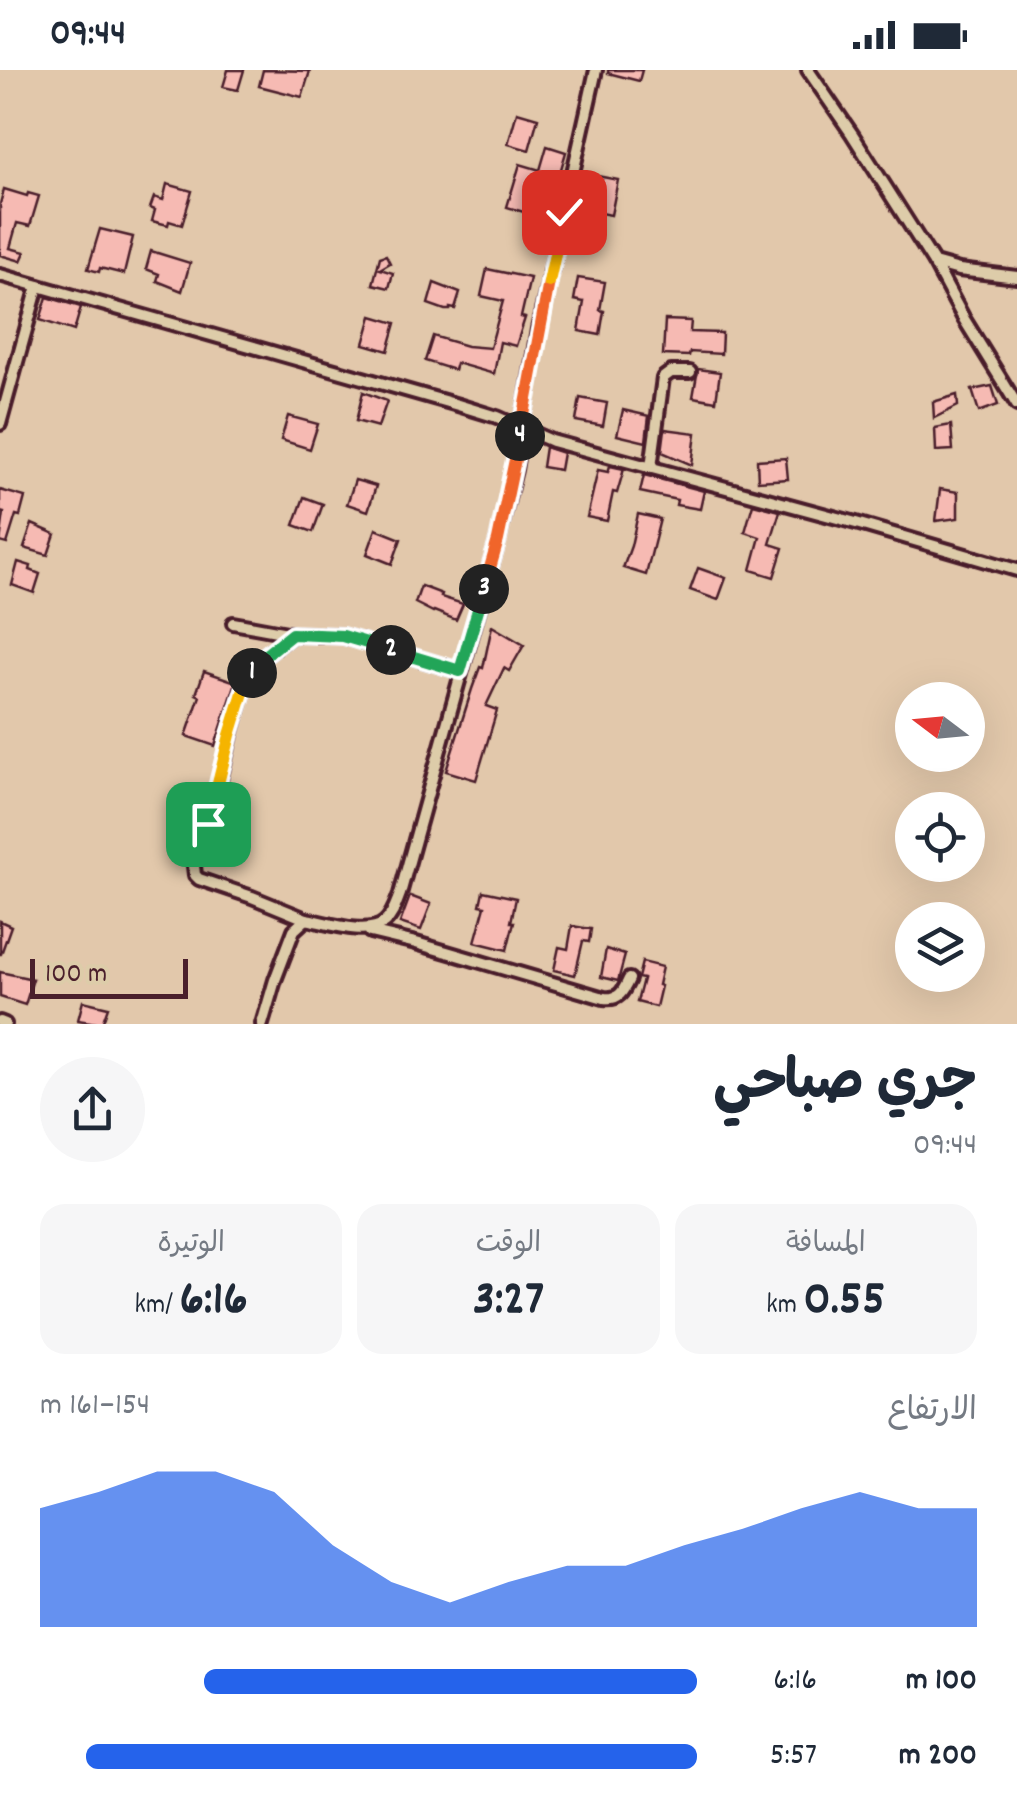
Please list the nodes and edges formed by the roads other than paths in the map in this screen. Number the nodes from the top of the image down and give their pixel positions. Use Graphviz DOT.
graph roads {
  1 [pos="596,70"];
  2 [pos="808,70"];
  3 [pos="934,264"];
  4 [pos="0,275"];
  5 [pos="1017,277"];
  6 [pos="38,286"];
  7 [pos="690,372"];
  8 [pos="1017,405"];
  9 [pos="0,424"];
  10 [pos="521,429"];
  11 [pos="651,467"];
  12 [pos="1017,570"];
  13 [pos="233,622"];
  14 [pos="292,634"];
  15 [pos="460,671"];
  16 [pos="306,919"];
  17 [pos="365,930"];
  18 [pos="629,979"];
  19 [pos="262,1024"];
  1 -- 10 [label="street"];
  2 -- 3 [label="street"];
  3 -- 5 [label="street"];
  3 -- 8 [label="street"];
  4 -- 6 [label="street"];
  6 -- 9 [label="street"];
  6 -- 10 [label="street"];
  7 -- 11 [label="street"];
  10 -- 11 [label="street"];
  10 -- 15 [label="street"];
  11 -- 12 [label="street"];
  13 -- 14 [label="street"];
  14 -- 15 [label="street"];
  14 -- 16 [label="street"];
  15 -- 17 [label="street"];
  16 -- 17 [label="street"];
  16 -- 19 [label="street"];
  17 -- 18 [label="street"];
}
